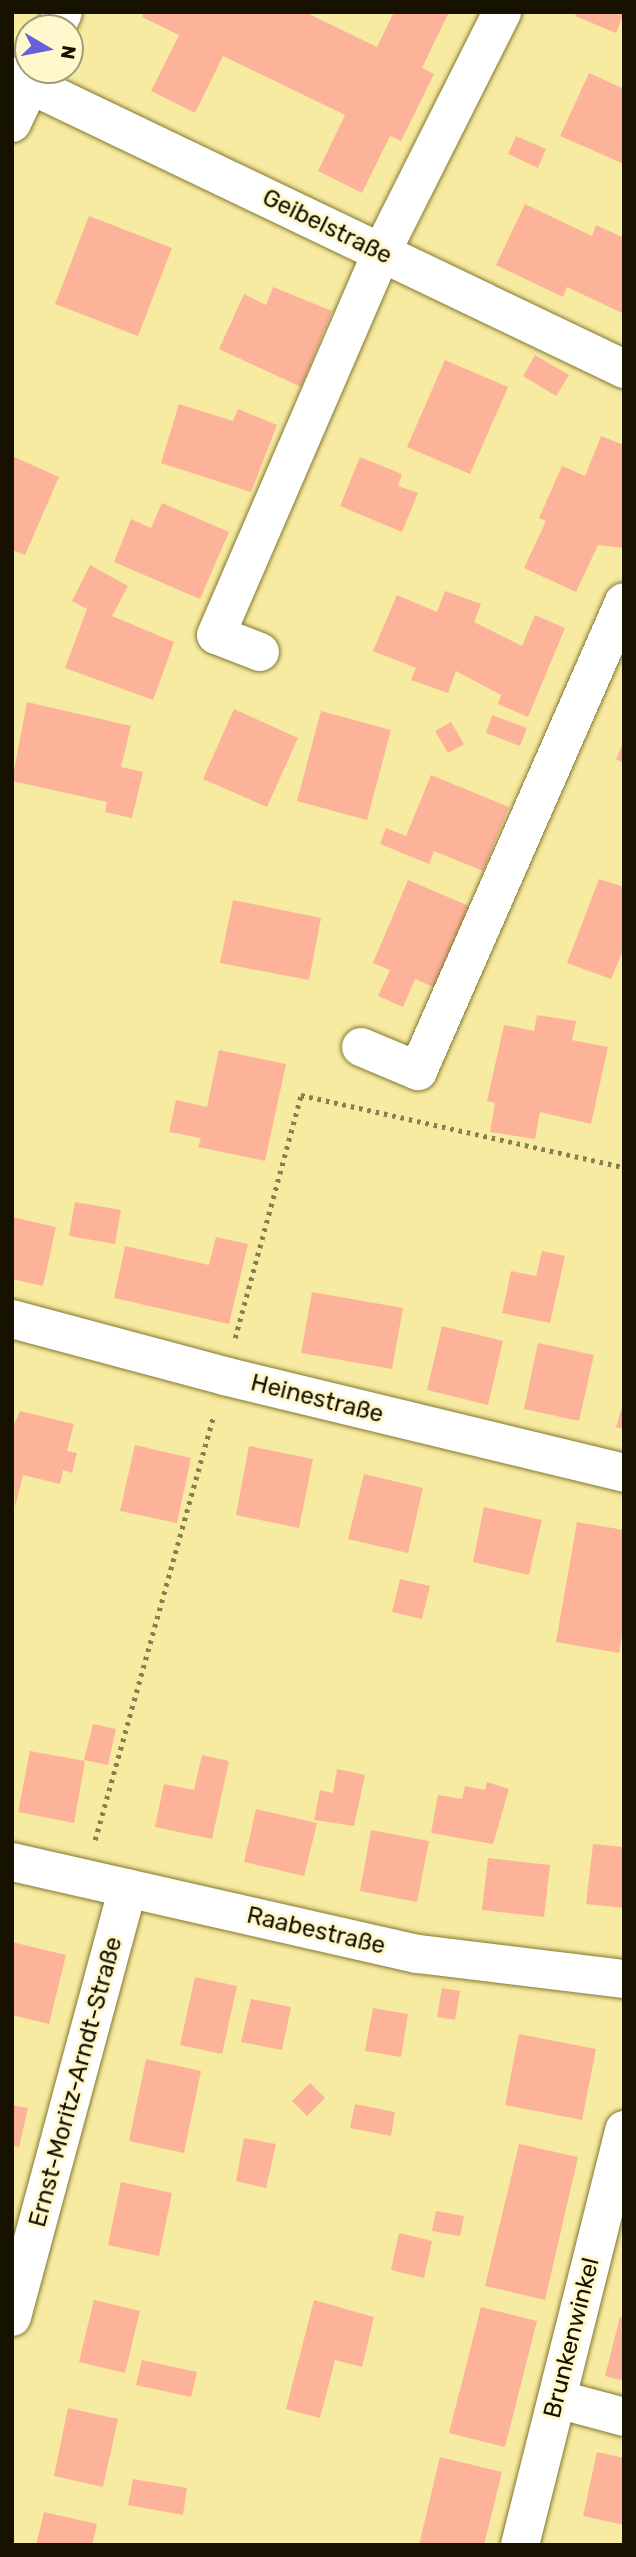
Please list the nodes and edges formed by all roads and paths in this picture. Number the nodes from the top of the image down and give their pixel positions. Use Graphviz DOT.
graph roads {
  1 [pos="502,12"];
  2 [pos="24,84"];
  3 [pos="40,84"];
  4 [pos="12,123"];
  5 [pos="381,253"];
  6 [pos="624,369"];
  7 [pos="624,602"];
  8 [pos="260,652"];
  9 [pos="361,1046"];
  10 [pos="624,1167"];
  11 [pos="12,1319"];
  12 [pos="224,1376"];
  13 [pos="624,1473"];
  14 [pos="12,1862"];
  15 [pos="84,1878"];
  16 [pos="128,1888"];
  17 [pos="624,1979"];
  18 [pos="624,2130"];
  19 [pos="12,2317"];
  20 [pos="557,2399"];
  21 [pos="624,2417"];
  22 [pos="520,2545"];
  1 -- 5 [label="street"];
  2 -- 4 [label="street"];
  3 -- 5 [label="street, Geibelstraße"];
  5 -- 6 [label="street, Geibelstraße"];
  5 -- 8 [label="street"];
  7 -- 9 [label="street"];
  10 -- 12 [label="path"];
  11 -- 12 [label="street, Heinestraße"];
  12 -- 13 [label="street, Heinestraße"];
  12 -- 15 [label="path"];
  14 -- 15 [label="street, Raabestraße"];
  15 -- 16 [label="street, Raabestraße"];
  16 -- 17 [label="street, Raabestraße"];
  16 -- 19 [label="street, Ernst-Moritz-Arndt-Straße"];
  18 -- 20 [label="street, Brunkenwinkel"];
  20 -- 21 [label="street"];
  20 -- 22 [label="street, Brunkenwinkel"];
}
